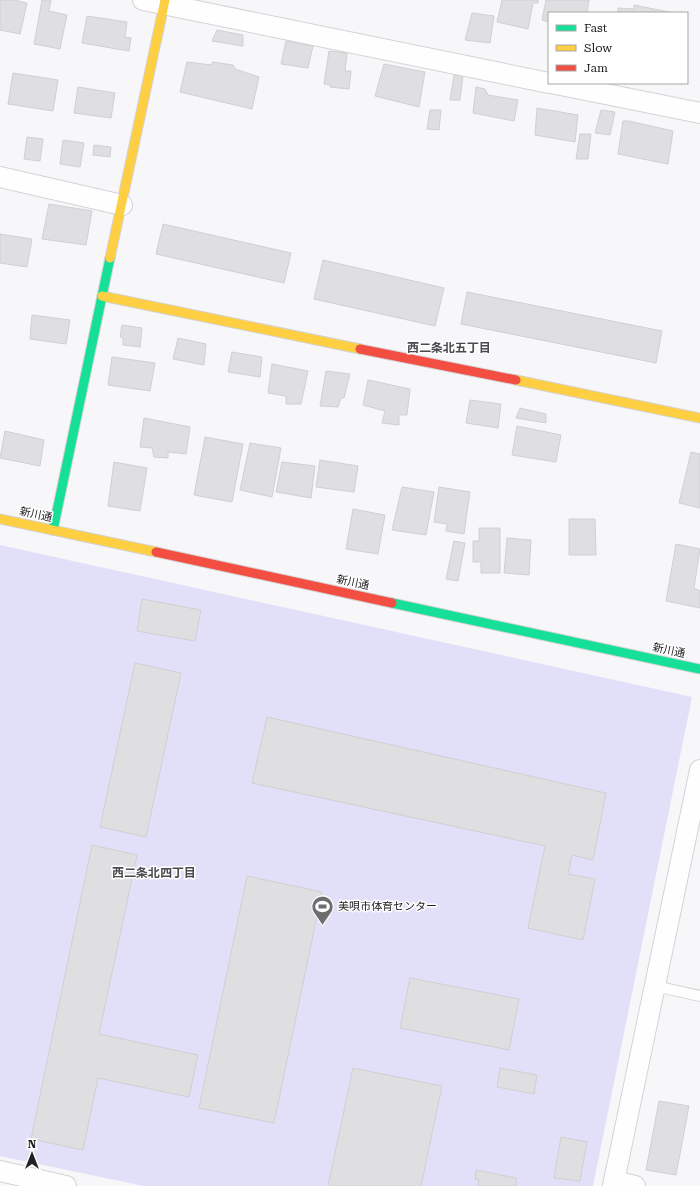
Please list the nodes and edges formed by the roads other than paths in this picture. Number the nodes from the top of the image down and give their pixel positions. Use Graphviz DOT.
graph roads {
  1 [pos="144,0"];
  2 [pos="165,2"];
  3 [pos="548,83"];
  4 [pos="555,84"];
  5 [pos="700,113"];
  6 [pos="0,177"];
  7 [pos="122,205"];
  8 [pos="102,296"];
  9 [pos="700,418"];
  10 [pos="0,519"];
  11 [pos="53,530"];
  12 [pos="700,669"];
  13 [pos="700,770"];
  14 [pos="655,986"];
  15 [pos="700,996"];
  16 [pos="0,1171"];
  17 [pos="613,1184"];
  18 [pos="66,1186"];
  19 [pos="635,1186"];
  1 -- 2 [label="street"];
  2 -- 3 [label="street"];
  2 -- 7 [label="street"];
  4 -- 5 [label="street"];
  6 -- 7 [label="street"];
  7 -- 8 [label="street"];
  8 -- 9 [label="street"];
  8 -- 11 [label="street"];
  10 -- 11 [label="street, 新川通"];
  11 -- 12 [label="street, 新川通"];
  13 -- 14 [label="street"];
  14 -- 15 [label="lane"];
  14 -- 17 [label="street"];
  16 -- 18 [label="street"];
  17 -- 19 [label="street"];
}
